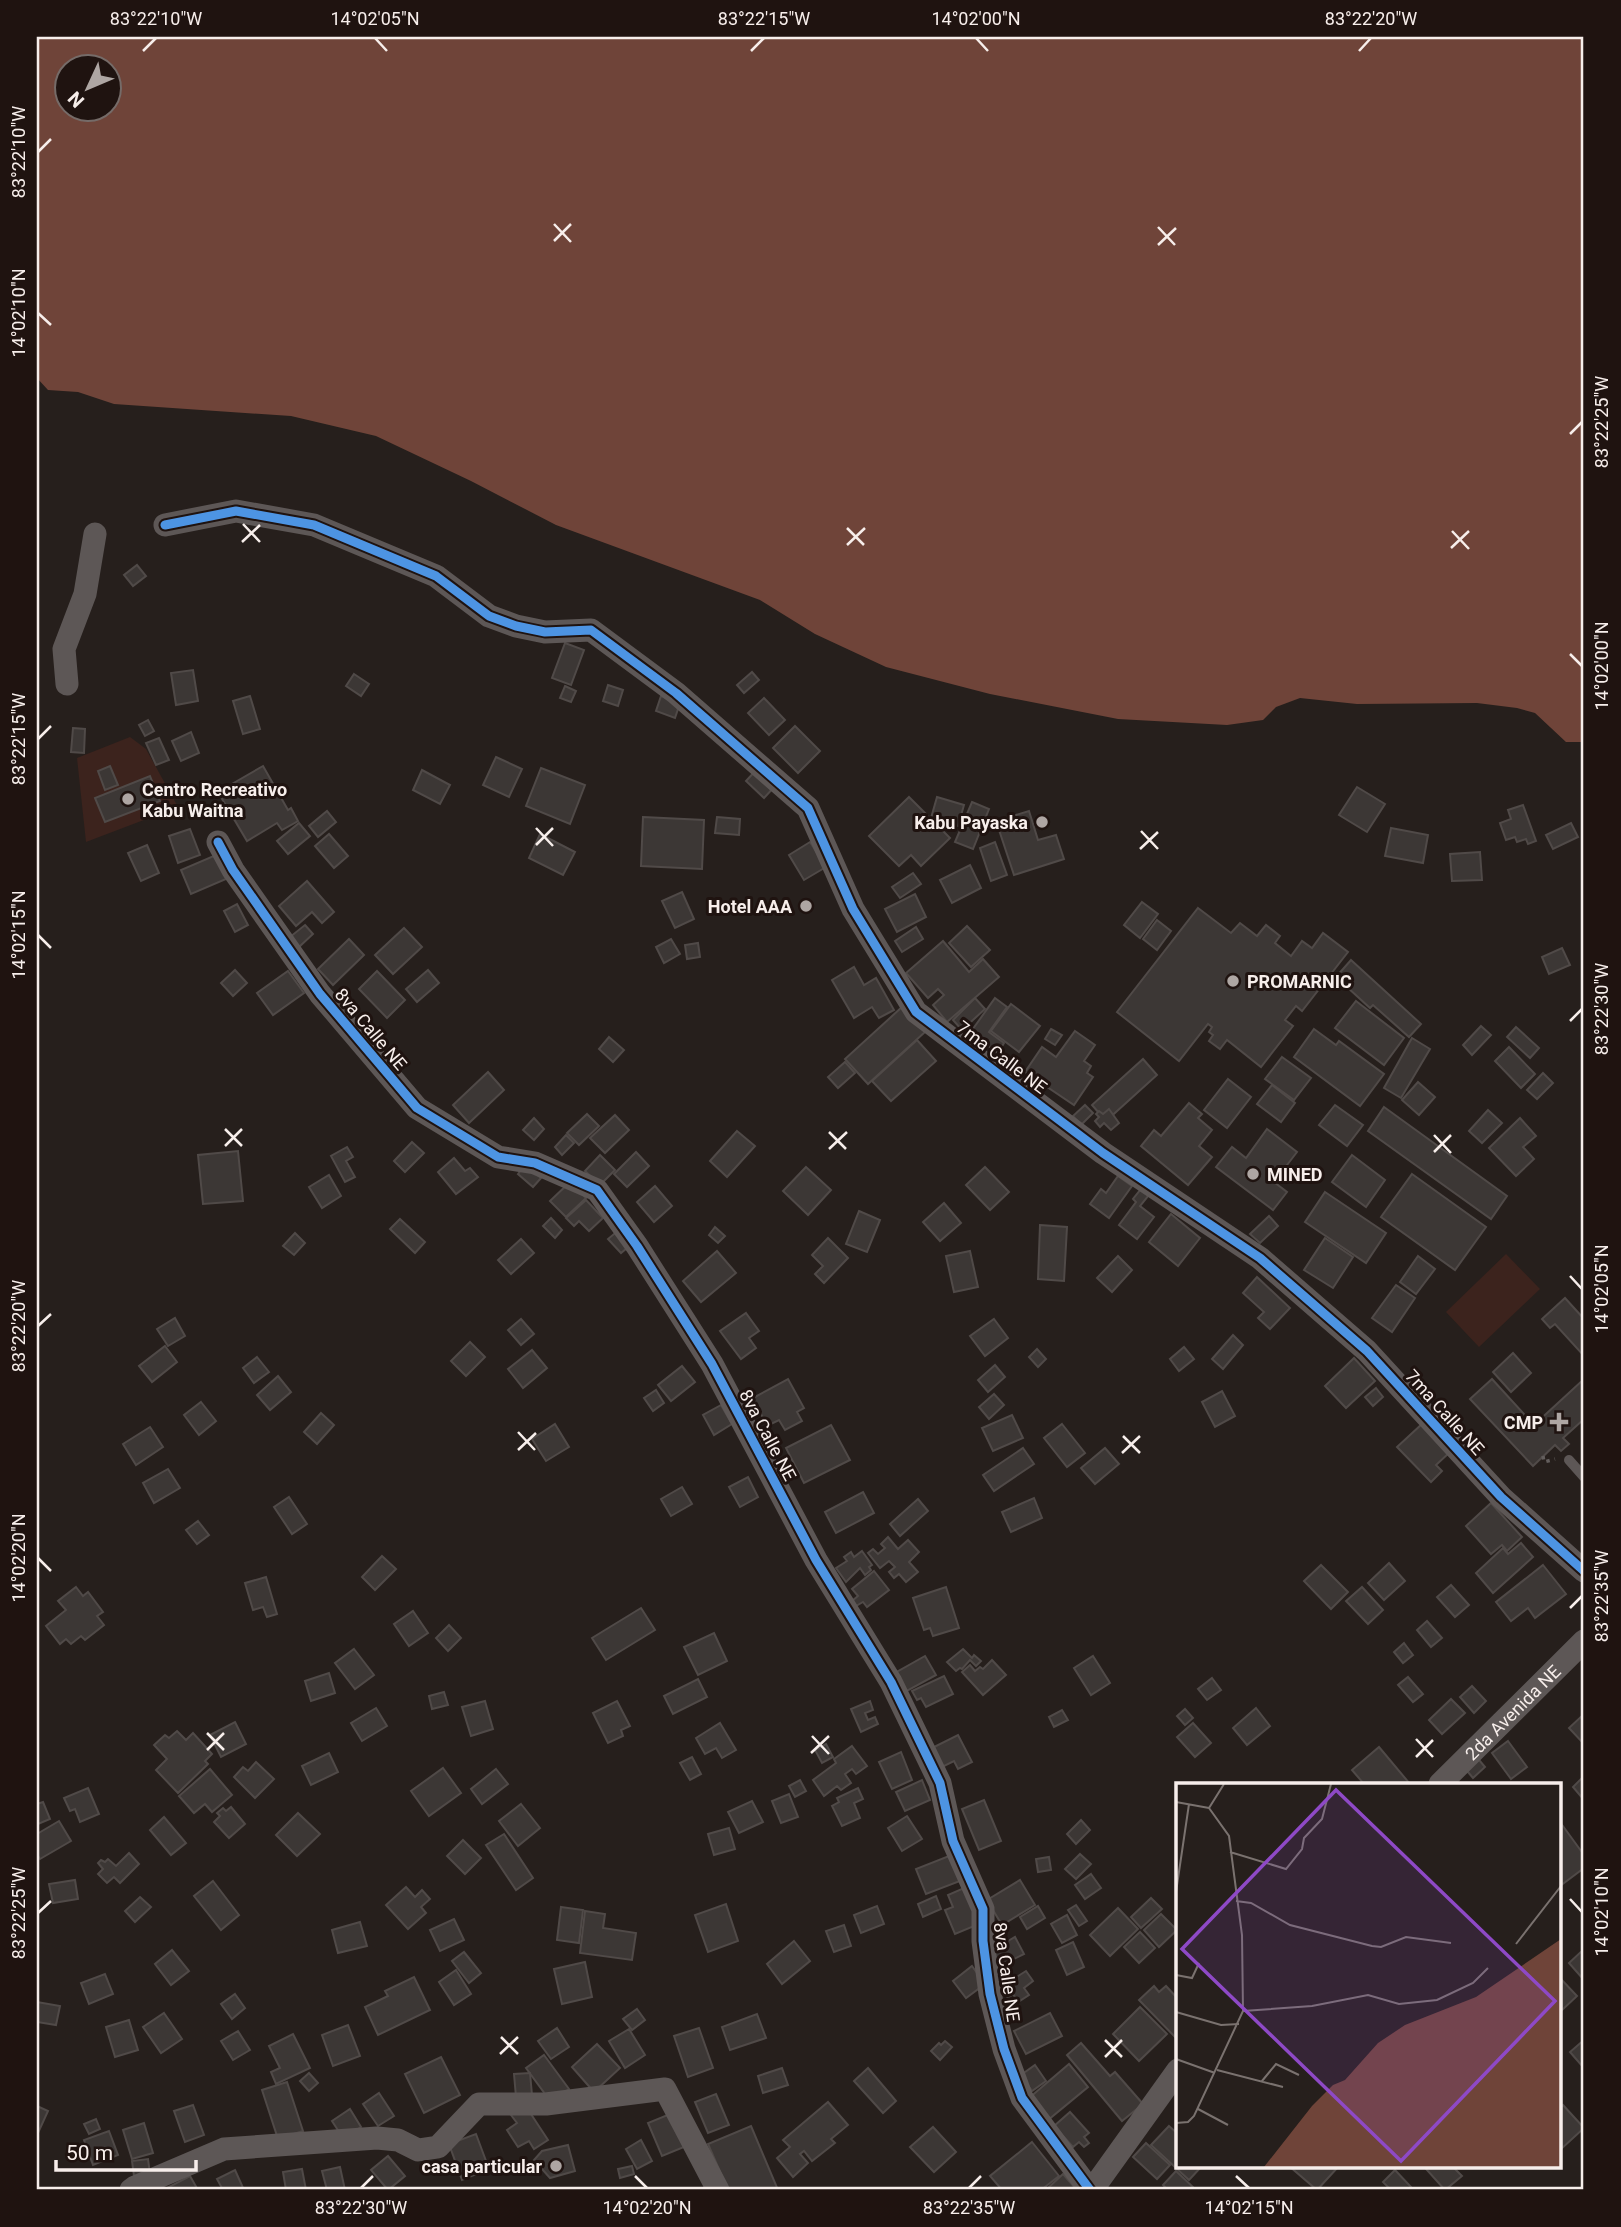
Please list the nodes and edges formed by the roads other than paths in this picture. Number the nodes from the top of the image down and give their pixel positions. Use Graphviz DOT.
graph roads {
  1 [pos="165,524"];
  2 [pos="95,534"];
  3 [pos="66,684"];
  4 [pos="218,842"];
  5 [pos="1569,1460"];
  6 [pos="1584,1477"];
  7 [pos="1584,1571"];
  8 [pos="1584,1641"];
  9 [pos="1441,1783"];
  10 [pos="1176,2073"];
  11 [pos="131,2190"];
  12 [pos="718,2190"];
  13 [pos="1091,2190"];
  1 -- 7 [label="street, 7ma Calle NE"];
  2 -- 3 [label="street"];
  4 -- 13 [label="street, 8va Calle NE"];
  5 -- 6 [label="lane"];
  8 -- 9 [label="street, 2da Avenida NE"];
  10 -- 13 [label="street"];
  11 -- 12 [label="street"];
}
